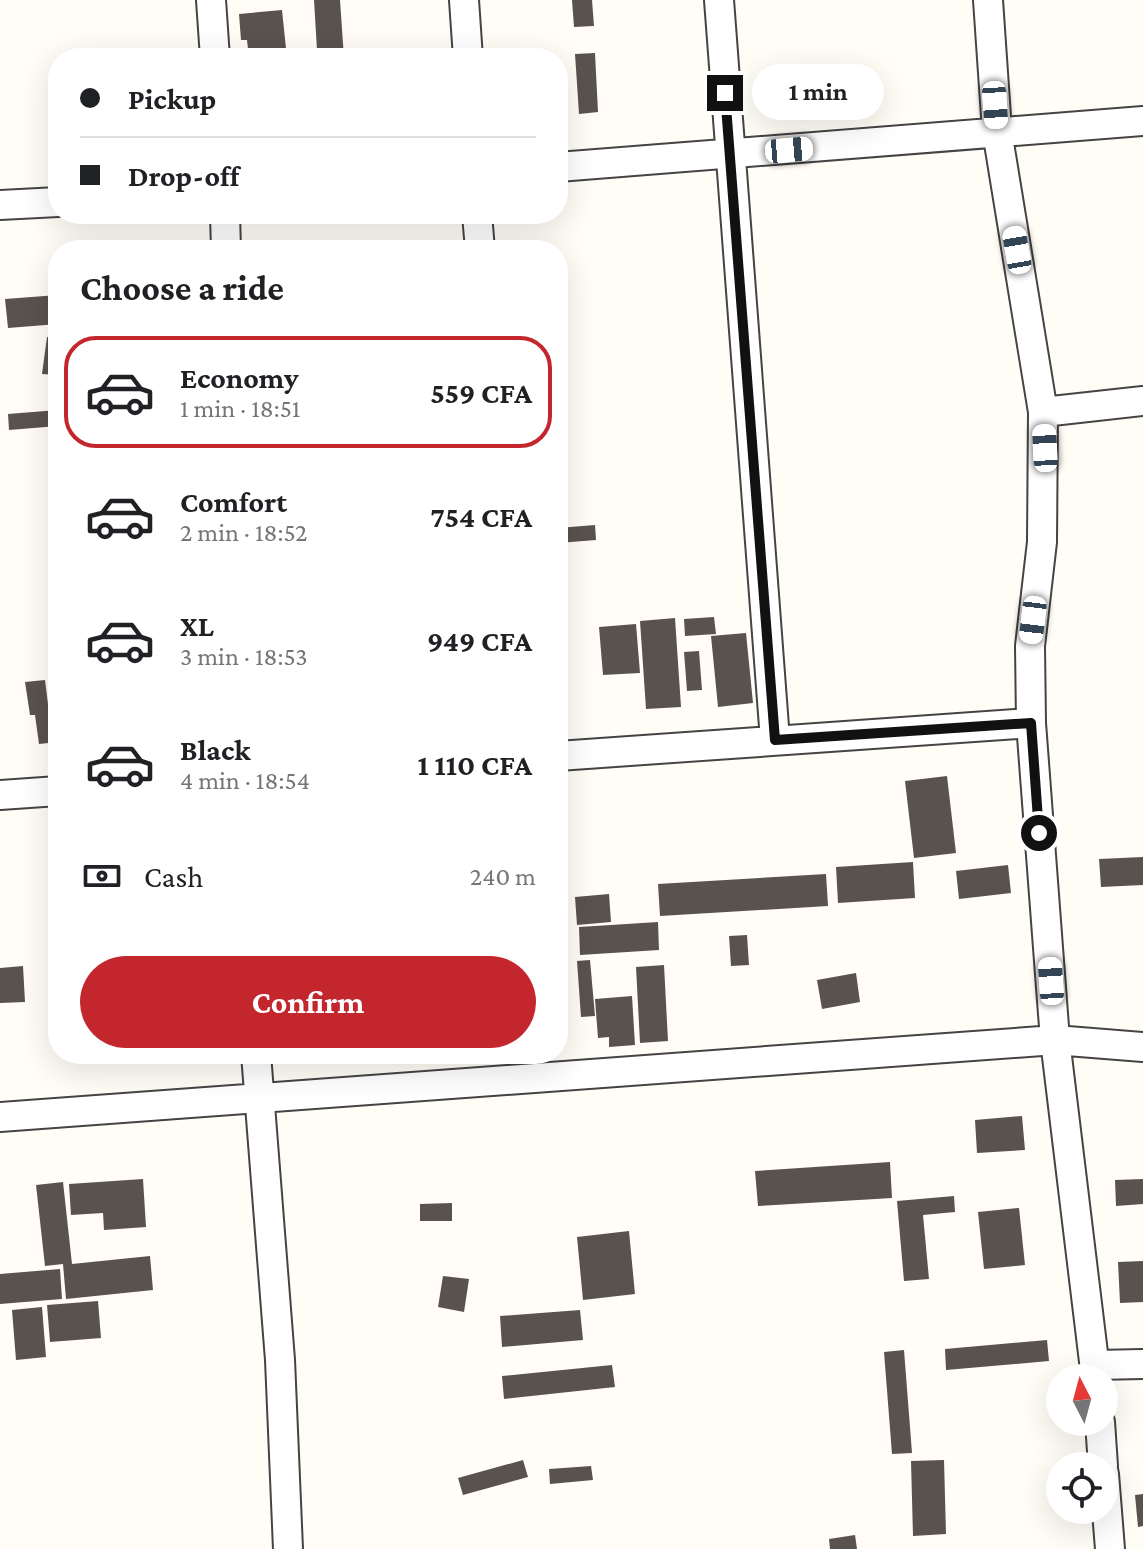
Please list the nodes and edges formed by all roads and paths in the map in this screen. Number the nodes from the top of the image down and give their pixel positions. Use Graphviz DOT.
graph roads {
  1 [pos="211,0"];
  2 [pos="464,0"];
  3 [pos="719,0"];
  4 [pos="988,0"];
  5 [pos="214,48"];
  6 [pos="467,48"];
  7 [pos="1143,121"];
  8 [pos="997,131"];
  9 [pos="730,155"];
  10 [pos="568,166"];
  11 [pos="48,203"];
  12 [pos="0,205"];
  13 [pos="1143,401"];
  14 [pos="1043,412"];
  15 [pos="1031,723"];
  16 [pos="775,740"];
  17 [pos="568,755"];
  18 [pos="48,792"];
  19 [pos="0,795"];
  20 [pos="1055,1040"];
  21 [pos="1143,1047"];
  22 [pos="256,1064"];
  23 [pos="258,1099"];
  24 [pos="0,1117"];
  25 [pos="1094,1364"];
  26 [pos="1143,1364"];
  27 [pos="1118,1368"];
  28 [pos="1108,1524"];
  29 [pos="288,1549"];
  30 [pos="1110,1549"];
  1 -- 5 [label="street"];
  2 -- 6 [label="street"];
  3 -- 9 [label="street"];
  4 -- 8 [label="street"];
  7 -- 8 [label="street"];
  8 -- 9 [label="street"];
  8 -- 14 [label="street"];
  9 -- 10 [label="street"];
  9 -- 16 [label="street"];
  11 -- 12 [label="street"];
  13 -- 14 [label="street"];
  14 -- 15 [label="street"];
  15 -- 16 [label="street"];
  15 -- 20 [label="street"];
  16 -- 17 [label="street"];
  18 -- 19 [label="street"];
  20 -- 21 [label="street"];
  20 -- 23 [label="street"];
  20 -- 25 [label="street"];
  22 -- 23 [label="street"];
  23 -- 24 [label="street"];
  23 -- 29 [label="street"];
  26 -- 27 [label="street"];
  28 -- 30 [label="street"];
}
